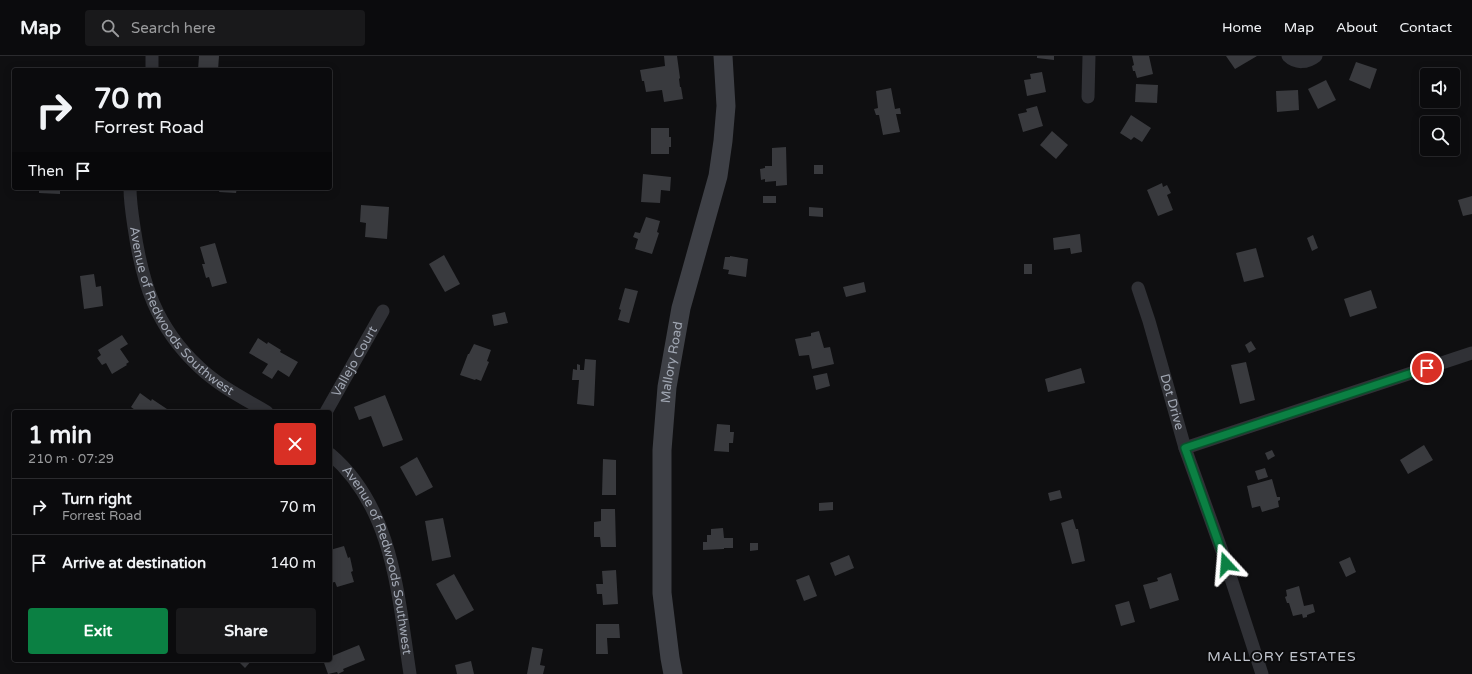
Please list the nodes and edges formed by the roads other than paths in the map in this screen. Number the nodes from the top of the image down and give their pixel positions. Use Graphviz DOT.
graph roads {
  1 [pos="152,56"];
  2 [pos="723,56"];
  3 [pos="1089,56"];
  4 [pos="1288,56"];
  5 [pos="1316,56"];
  6 [pos="152,68"];
  7 [pos="1088,97"];
  8 [pos="130,190"];
  9 [pos="1138,288"];
  10 [pos="383,311"];
  11 [pos="1472,353"];
  12 [pos="264,410"];
  13 [pos="327,410"];
  14 [pos="1185,448"];
  15 [pos="332,456"];
  16 [pos="410,674"];
  17 [pos="673,674"];
  18 [pos="1262,674"];
  1 -- 6 [label="street"];
  2 -- 17 [label="street, Mallory Road"];
  3 -- 7 [label="street"];
  4 -- 5 [label="street"];
  8 -- 12 [label="street, Avenue of Redwoods Southwest"];
  9 -- 14 [label="street, Dot Drive"];
  10 -- 13 [label="street, Vallejo Court"];
  11 -- 14 [label="street"];
  14 -- 18 [label="street, Dot Drive"];
  15 -- 16 [label="street, Avenue of Redwoods Southwest"];
}
